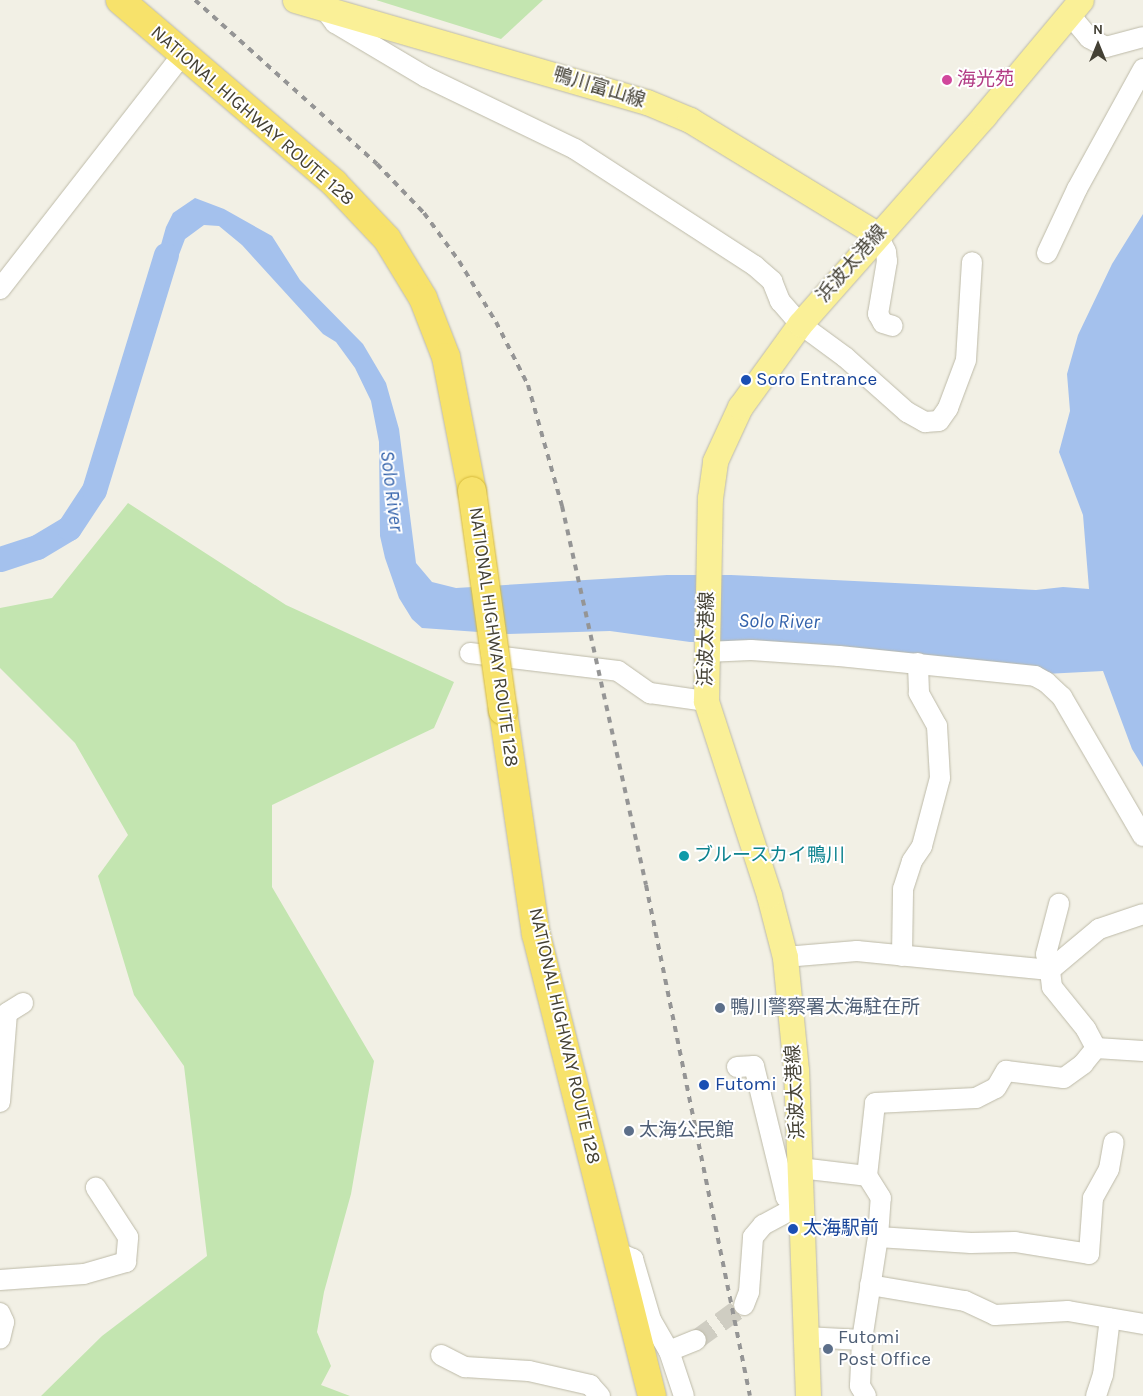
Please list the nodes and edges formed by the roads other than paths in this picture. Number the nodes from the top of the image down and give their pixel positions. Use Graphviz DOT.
graph roads {
  1 [pos="120,0"];
  2 [pos="309,4"];
  3 [pos="1075,8"];
  4 [pos="1143,37"];
  5 [pos="182,55"];
  6 [pos="1143,69"];
  7 [pos="877,234"];
  8 [pos="1047,253"];
  9 [pos="972,262"];
  10 [pos="0,288"];
  11 [pos="800,324"];
  12 [pos="893,326"];
  13 [pos="706,648"];
  14 [pos="470,653"];
  15 [pos="918,663"];
  16 [pos="706,701"];
  17 [pos="1143,836"];
  18 [pos="1059,904"];
  19 [pos="1143,914"];
  20 [pos="902,956"];
  21 [pos="785,957"];
  22 [pos="1050,970"];
  23 [pos="23,1003"];
  24 [pos="1096,1048"];
  25 [pos="1143,1052"];
  26 [pos="738,1067"];
  27 [pos="0,1102"];
  28 [pos="1114,1142"];
  29 [pos="800,1168"];
  30 [pos="867,1176"];
  31 [pos="96,1188"];
  32 [pos="802,1204"];
  33 [pos="878,1237"];
  34 [pos="614,1250"];
  35 [pos="0,1280"];
  36 [pos="870,1286"];
  37 [pos="744,1305"];
  38 [pos="0,1313"];
  39 [pos="1110,1318"];
  40 [pos="1143,1324"];
  41 [pos="805,1337"];
  42 [pos="0,1339"];
  43 [pos="696,1340"];
  44 [pos="862,1340"];
  45 [pos="669,1351"];
  46 [pos="441,1355"];
  47 [pos="600,1396"];
  48 [pos="652,1396"];
  49 [pos="684,1396"];
  50 [pos="808,1396"];
  51 [pos="866,1396"];
  52 [pos="1096,1396"];
  1 -- 5 [label="highway, NATIONAL HIGHWAY ROUTE 128"];
  2 -- 7 [label="main road, 鴨川富山線"];
  2 -- 11 [label="street"];
  3 -- 4 [label="street"];
  3 -- 7 [label="main road, 浜波太港線"];
  5 -- 10 [label="street"];
  5 -- 34 [label="highway, NATIONAL HIGHWAY ROUTE 128, bridge"];
  6 -- 8 [label="street"];
  7 -- 11 [label="main road, 浜波太港線"];
  7 -- 12 [label="street"];
  9 -- 11 [label="street"];
  11 -- 13 [label="main road, 浜波太港線"];
  13 -- 15 [label="street"];
  13 -- 16 [label="main road, 浜波太港線"];
  14 -- 16 [label="street"];
  15 -- 17 [label="street"];
  15 -- 20 [label="street"];
  16 -- 21 [label="main road, 浜波太港線"];
  18 -- 22 [label="street"];
  19 -- 22 [label="street"];
  20 -- 21 [label="street"];
  20 -- 22 [label="street"];
  21 -- 29 [label="main road, 浜波太港線"];
  22 -- 24 [label="street"];
  23 -- 27 [label="street"];
  24 -- 25 [label="street"];
  24 -- 30 [label="street"];
  26 -- 32 [label="street"];
  28 -- 33 [label="street"];
  29 -- 30 [label="street"];
  29 -- 32 [label="main road, 浜波太港線"];
  30 -- 33 [label="street"];
  31 -- 35 [label="street"];
  32 -- 37 [label="street"];
  32 -- 41 [label="main road, 浜波太港線"];
  33 -- 36 [label="street"];
  34 -- 45 [label="street"];
  34 -- 48 [label="highway, NATIONAL HIGHWAY ROUTE 128"];
  36 -- 39 [label="street"];
  36 -- 44 [label="street"];
  38 -- 42 [label="street"];
  39 -- 40 [label="street"];
  39 -- 52 [label="street"];
  41 -- 44 [label="street"];
  41 -- 50 [label="main road, 浜波太港線"];
  43 -- 45 [label="street"];
  44 -- 51 [label="street"];
  45 -- 49 [label="street"];
  46 -- 47 [label="street"];
}
